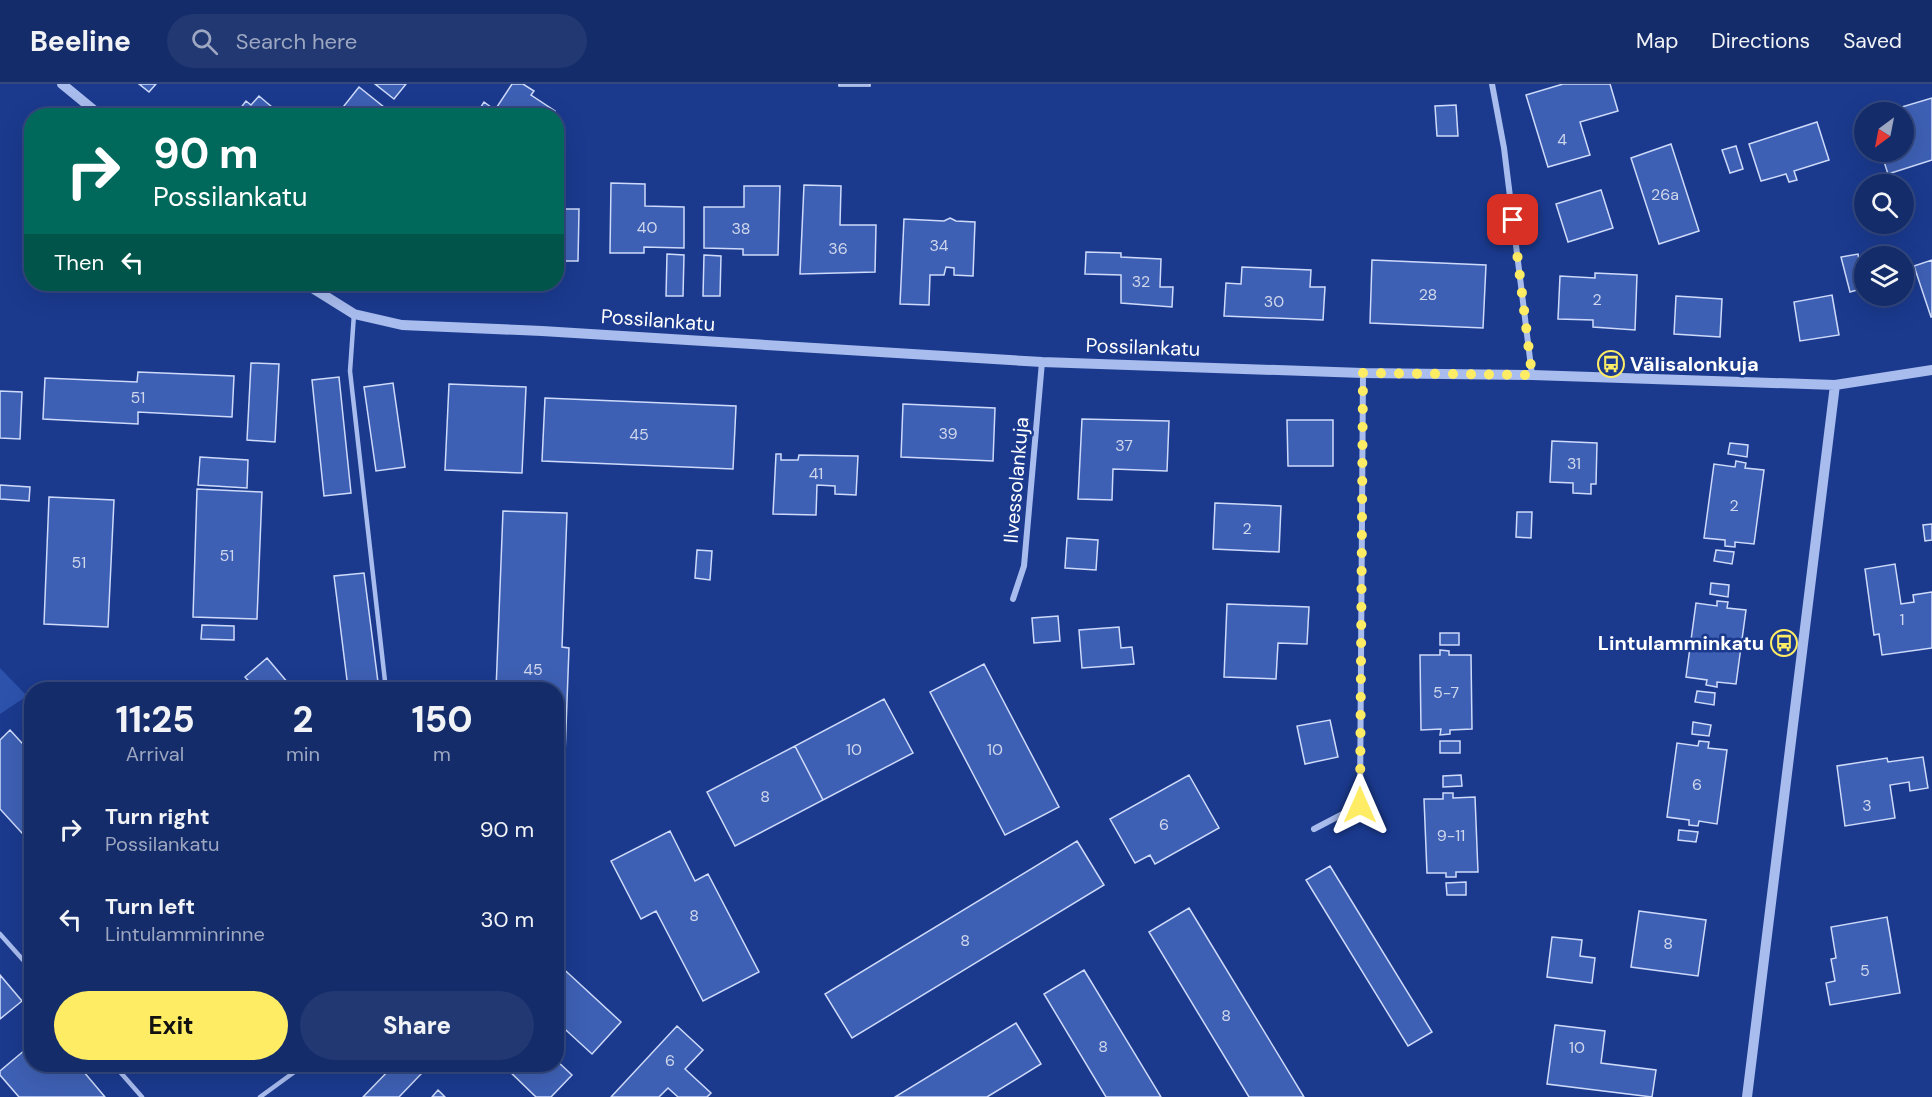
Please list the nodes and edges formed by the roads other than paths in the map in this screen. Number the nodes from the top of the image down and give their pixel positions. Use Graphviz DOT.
graph roads {
  1 [pos="62,84"];
  2 [pos="1492,84"];
  3 [pos="91,108"];
  4 [pos="317,291"];
  5 [pos="354,314"];
  6 [pos="1042,362"];
  7 [pos="1932,370"];
  8 [pos="1363,373"];
  9 [pos="1532,375"];
  10 [pos="1835,385"];
  11 [pos="1013,599"];
  12 [pos="385,682"];
  13 [pos="1314,829"];
  14 [pos="0,934"];
  15 [pos="24,961"];
  16 [pos="120,1072"];
  17 [pos="294,1072"];
  18 [pos="142,1097"];
  19 [pos="260,1097"];
  20 [pos="1748,1097"];
  1 -- 3 [label="street"];
  2 -- 9 [label="street"];
  4 -- 5 [label="street, Possilankatu"];
  5 -- 6 [label="street, Possilankatu"];
  5 -- 12 [label="lane"];
  6 -- 8 [label="street, Possilankatu"];
  6 -- 11 [label="street, Ilvessolankuja"];
  7 -- 10 [label="street, Possilankatu"];
  8 -- 9 [label="street, Possilankatu"];
  8 -- 13 [label="street"];
  9 -- 10 [label="street, Possilankatu"];
  10 -- 20 [label="street"];
  14 -- 15 [label="lane"];
  16 -- 18 [label="lane"];
  17 -- 19 [label="lane"];
}
